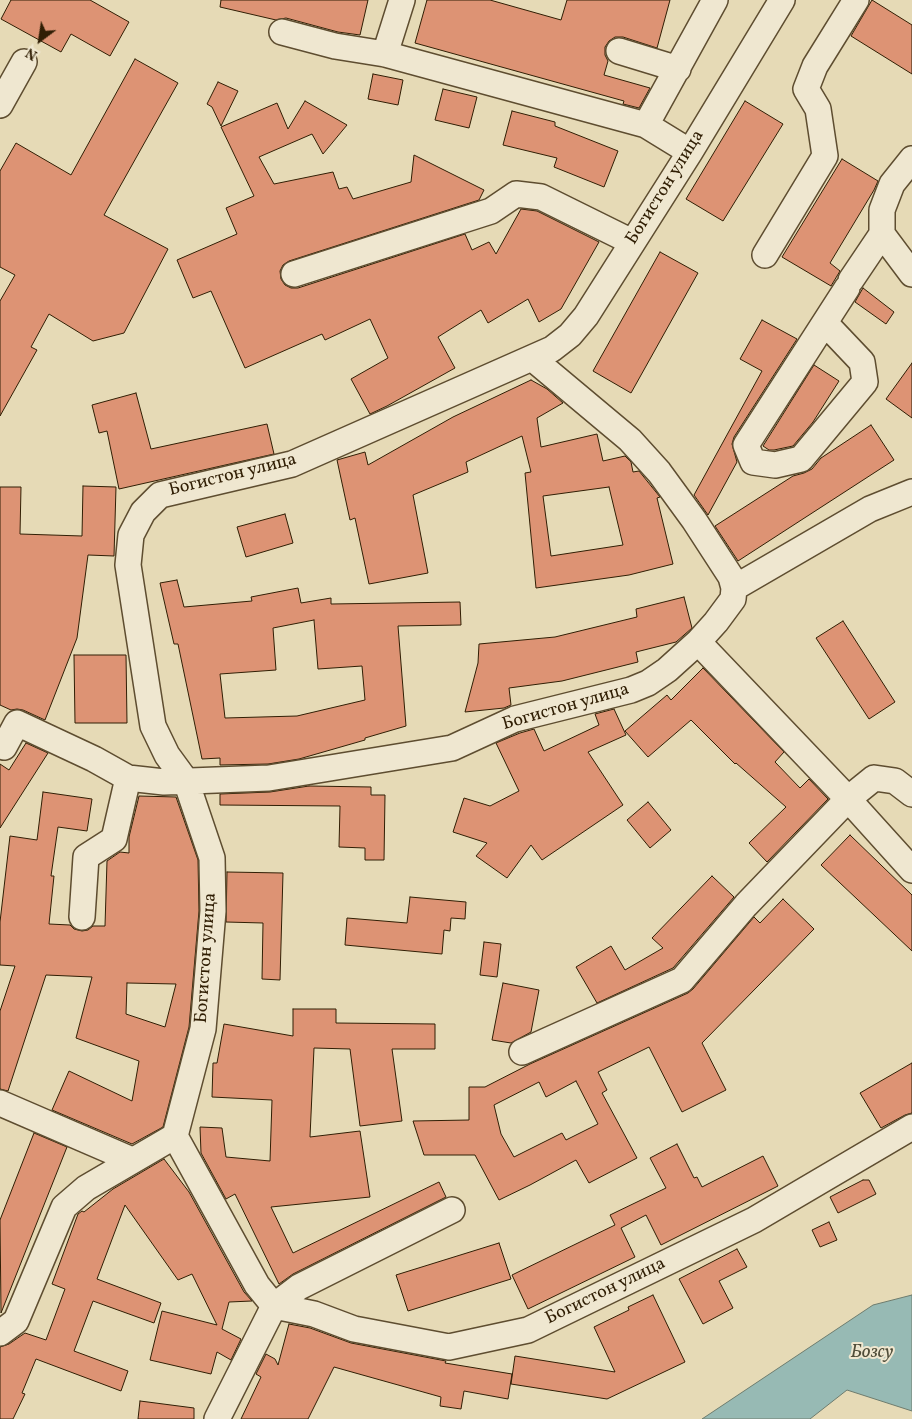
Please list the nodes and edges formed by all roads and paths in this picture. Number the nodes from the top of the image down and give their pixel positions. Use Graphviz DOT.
graph roads {
  1 [pos="402,0"];
  2 [pos="715,0"];
  3 [pos="782,0"];
  4 [pos="856,0"];
  5 [pos="282,32"];
  6 [pos="619,51"];
  7 [pos="385,54"];
  8 [pos="24,62"];
  9 [pos="678,68"];
  10 [pos="0,105"];
  11 [pos="646,125"];
  12 [pos="690,152"];
  13 [pos="912,159"];
  14 [pos="882,234"];
  15 [pos="632,242"];
  16 [pos="765,255"];
  17 [pos="294,274"];
  18 [pos="912,274"];
  19 [pos="825,323"];
  20 [pos="532,358"];
  21 [pos="912,492"];
  22 [pos="734,588"];
  23 [pos="698,642"];
  24 [pos="4,746"];
  25 [pos="128,778"];
  26 [pos="186,781"];
  27 [pos="912,794"];
  28 [pos="848,799"];
  29 [pos="912,870"];
  30 [pos="82,917"];
  31 [pos="522,1052"];
  32 [pos="0,1103"];
  33 [pos="912,1128"];
  34 [pos="175,1136"];
  35 [pos="132,1160"];
  36 [pos="452,1210"];
  37 [pos="274,1306"];
  38 [pos="0,1333"];
  39 [pos="217,1419"];
  1 -- 7 [label="street"];
  2 -- 9 [label="street"];
  3 -- 12 [label="street, Богистон улица"];
  4 -- 16 [label="street"];
  5 -- 7 [label="street"];
  6 -- 9 [label="street"];
  7 -- 11 [label="street"];
  8 -- 10 [label="street"];
  9 -- 11 [label="street"];
  11 -- 12 [label="street"];
  12 -- 15 [label="street, Богистон улица"];
  13 -- 14 [label="street"];
  14 -- 18 [label="street"];
  14 -- 19 [label="street"];
  15 -- 17 [label="street"];
  15 -- 20 [label="street, Богистон улица"];
  19 -- 19 [label="street"];
  20 -- 22 [label="street"];
  20 -- 26 [label="street, Богистон улица"];
  21 -- 22 [label="street"];
  22 -- 23 [label="street, Богистон улица"];
  23 -- 26 [label="street, Богистон улица"];
  23 -- 28 [label="street"];
  24 -- 25 [label="street"];
  25 -- 26 [label="street"];
  25 -- 30 [label="street"];
  26 -- 34 [label="street, Богистон улица"];
  27 -- 28 [label="street"];
  28 -- 29 [label="street"];
  28 -- 31 [label="street"];
  32 -- 35 [label="street"];
  33 -- 37 [label="street, Богистон улица"];
  34 -- 35 [label="street"];
  34 -- 37 [label="street"];
  35 -- 38 [label="street"];
  36 -- 37 [label="street"];
  37 -- 39 [label="street"];
}
